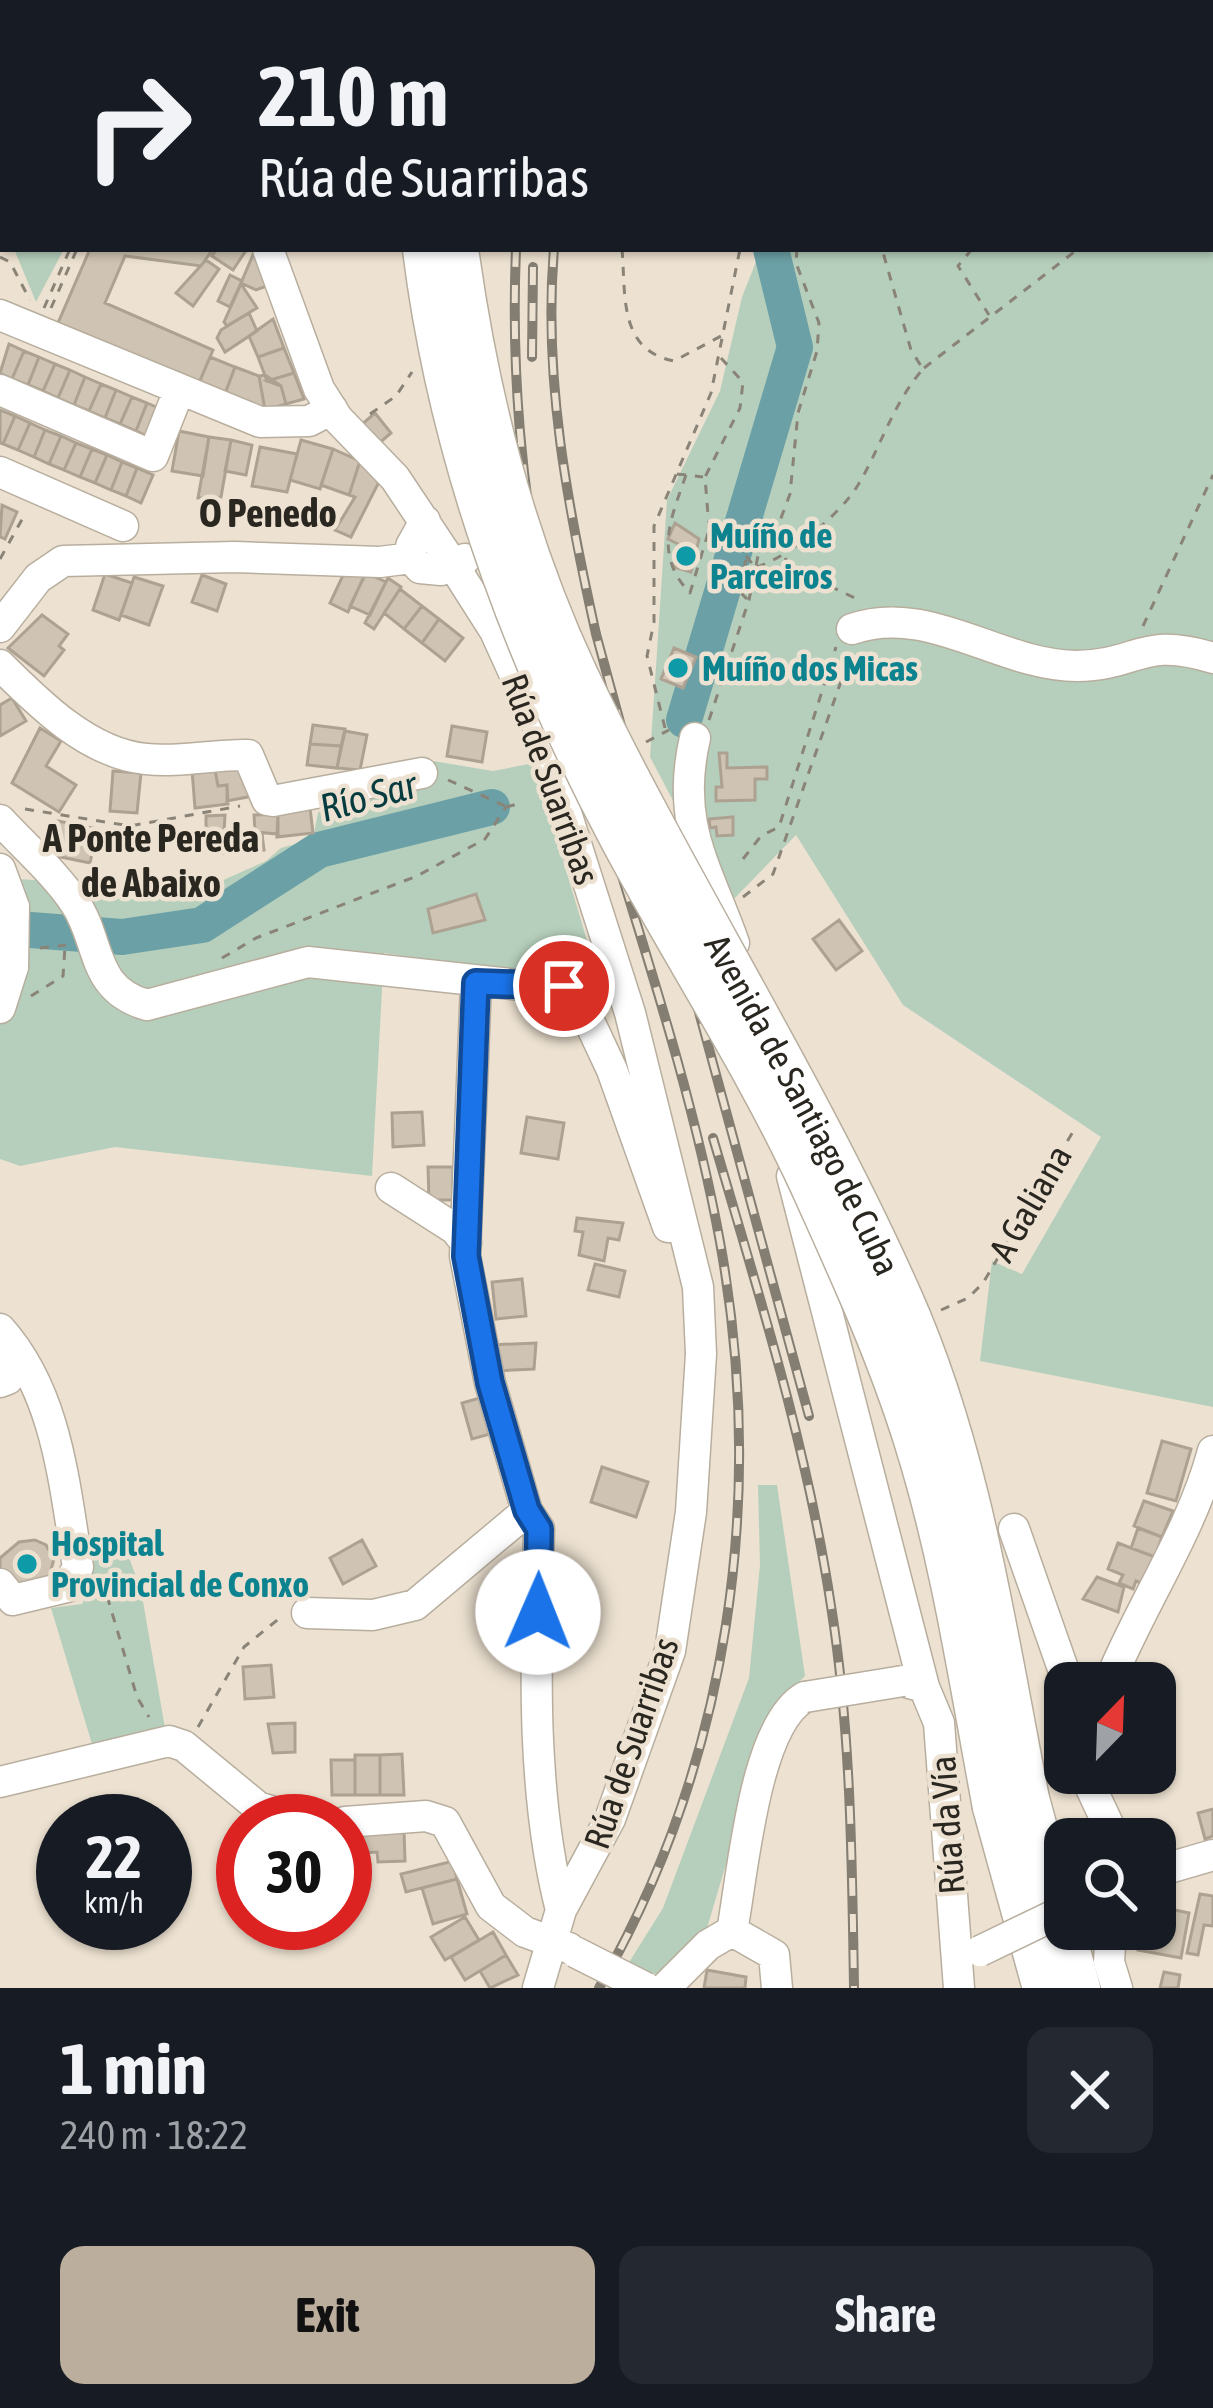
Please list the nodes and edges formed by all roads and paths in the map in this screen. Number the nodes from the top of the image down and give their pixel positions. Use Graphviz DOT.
graph roads {
  1 [pos="73,252"];
  2 [pos="73,252"];
  3 [pos="269,252"];
  4 [pos="423,252"];
  5 [pos="426,252"];
  6 [pos="458,252"];
  7 [pos="622,252"];
  8 [pos="739,252"];
  9 [pos="797,252"];
  10 [pos="883,252"];
  11 [pos="970,252"];
  12 [pos="1074,252"];
  13 [pos="0,257"];
  14 [pos="0,315"];
  15 [pos="990,316"];
  16 [pos="47,318"];
  17 [pos="723,335"];
  18 [pos="719,356"];
  19 [pos="415,366"];
  20 [pos="922,369"];
  21 [pos="0,390"];
  22 [pos="178,392"];
  23 [pos="341,420"];
  24 [pos="0,472"];
  25 [pos="674,473"];
  26 [pos="686,475"];
  27 [pos="1213,475"];
  28 [pos="705,477"];
  29 [pos="26,513"];
  30 [pos="425,521"];
  31 [pos="124,526"];
  32 [pos="709,528"];
  33 [pos="747,558"];
  34 [pos="785,558"];
  35 [pos="0,559"];
  36 [pos="415,563"];
  37 [pos="453,565"];
  38 [pos="755,568"];
  39 [pos="749,600"];
  40 [pos="481,609"];
  41 [pos="0,627"];
  42 [pos="859,627"];
  43 [pos="1140,651"];
  44 [pos="1213,658"];
  45 [pos="0,665"];
  46 [pos="680,734"];
  47 [pos="645,743"];
  48 [pos="422,773"];
  49 [pos="267,800"];
  50 [pos="521,803"];
  51 [pos="506,807"];
  52 [pos="11,814"];
  53 [pos="743,859"];
  54 [pos="0,869"];
  55 [pos="727,922"];
  56 [pos="81,944"];
  57 [pos="38,948"];
  58 [pos="218,960"];
  59 [pos="476,983"];
  60 [pos="11,1006"];
  61 [pos="1074,1130"];
  62 [pos="391,1188"];
  63 [pos="466,1243"];
  64 [pos="928,1316"];
  65 [pos="3,1333"];
  66 [pos="701,1354"];
  67 [pos="0,1382"];
  68 [pos="1213,1451"];
  69 [pos="527,1510"];
  70 [pos="1014,1528"];
  71 [pos="78,1567"];
  72 [pos="0,1584"];
  73 [pos="307,1613"];
  74 [pos="1061,1662"];
  75 [pos="1119,1662"];
  76 [pos="914,1684"];
  77 [pos="169,1738"];
  78 [pos="0,1782"];
  79 [pos="240,1794"];
  80 [pos="1011,1803"];
  81 [pos="372,1820"];
  82 [pos="1213,1855"];
  83 [pos="1176,1866"];
  84 [pos="561,1910"];
  85 [pos="1044,1922"];
  86 [pos="732,1931"];
  87 [pos="564,1946"];
  88 [pos="1110,1950"];
  89 [pos="966,1967"];
  90 [pos="538,1988"];
  91 [pos="646,1988"];
  92 [pos="665,1988"];
  93 [pos="777,1988"];
  94 [pos="1044,1988"];
  95 [pos="1079,1988"];
  96 [pos="1117,1988"];
  1 -- 13 [label="path"];
  2 -- 16 [label="path"];
  3 -- 23 [label="street, Rúa de Suarribas"];
  4 -- 80 [label="highway, Avenida de Santiago de Cuba, bridge"];
  5 -- 37 [label="street"];
  6 -- 80 [label="highway, Avenida de Santiago de Cuba, bridge"];
  7 -- 17 [label="path"];
  8 -- 17 [label="path"];
  9 -- 38 [label="path"];
  10 -- 20 [label="path"];
  11 -- 15 [label="path"];
  12 -- 15 [label="path"];
  14 -- 22 [label="street"];
  15 -- 20 [label="path"];
  17 -- 18 [label="path"];
  18 -- 25 [label="path"];
  18 -- 28 [label="path"];
  19 -- 23 [label="path"];
  20 -- 34 [label="path"];
  21 -- 22 [label="street"];
  22 -- 23 [label="street"];
  23 -- 30 [label="street, Rúa de Suarribas"];
  24 -- 31 [label="street"];
  25 -- 26 [label="path"];
  25 -- 46 [label="path"];
  26 -- 28 [label="path"];
  26 -- 32 [label="path"];
  27 -- 43 [label="path"];
  28 -- 32 [label="path"];
  29 -- 35 [label="path"];
  30 -- 36 [label="street"];
  30 -- 37 [label="street, Rúa de Suarribas"];
  32 -- 33 [label="path"];
  33 -- 38 [label="path"];
  33 -- 39 [label="path"];
  34 -- 38 [label="path"];
  34 -- 42 [label="path"];
  36 -- 37 [label="street"];
  36 -- 40 [label="street"];
  36 -- 41 [label="street"];
  37 -- 40 [label="street, Rúa de Suarribas"];
  38 -- 39 [label="path"];
  39 -- 46 [label="path"];
  40 -- 66 [label="street, Rúa de Suarribas"];
  42 -- 43 [label="street"];
  42 -- 53 [label="path"];
  42 -- 55 [label="path"];
  43 -- 44 [label="street"];
  45 -- 49 [label="street"];
  46 -- 47 [label="path"];
  46 -- 55 [label="street, Rúa da Vía"];
  48 -- 49 [label="street"];
  48 -- 51 [label="path"];
  49 -- 52 [label="path"];
  50 -- 51 [label="path"];
  51 -- 58 [label="path"];
  52 -- 56 [label="street"];
  54 -- 60 [label="street, bridge"];
  55 -- 76 [label="street, Rúa da Vía"];
  56 -- 57 [label="path"];
  56 -- 59 [label="street, Rúa de Suarribas"];
  56 -- 60 [label="path"];
  59 -- 63 [label="street, Rúa de Suarribas"];
  59 -- 66 [label="street, Rúa de Suarribas"];
  61 -- 64 [label="path, A Galiana"];
  62 -- 63 [label="street"];
  63 -- 69 [label="street, Rúa de Suarribas"];
  65 -- 67 [label="street"];
  65 -- 71 [label="street"];
  66 -- 84 [label="street, Rúa de Suarribas"];
  68 -- 75 [label="street"];
  69 -- 73 [label="street"];
  69 -- 84 [label="street, Rúa de Suarribas"];
  70 -- 74 [label="street"];
  71 -- 72 [label="street"];
  71 -- 77 [label="path"];
  73 -- 77 [label="path"];
  76 -- 86 [label="street, bridge"];
  76 -- 89 [label="street, Rúa da Vía"];
  77 -- 78 [label="street"];
  77 -- 79 [label="street"];
  80 -- 94 [label="highway, Avenida de Santiago de Cuba"];
  80 -- 95 [label="highway, Avenida de Santiago de Cuba"];
  81 -- 87 [label="street"];
  82 -- 83 [label="street"];
  84 -- 87 [label="street, Rúa de Suarribas"];
  85 -- 89 [label="street, bridge"];
  86 -- 92 [label="street"];
  86 -- 93 [label="street"];
  87 -- 90 [label="street, Rúa de Suarribas"];
  87 -- 91 [label="street, bridge"];
  88 -- 96 [label="street"];
}
